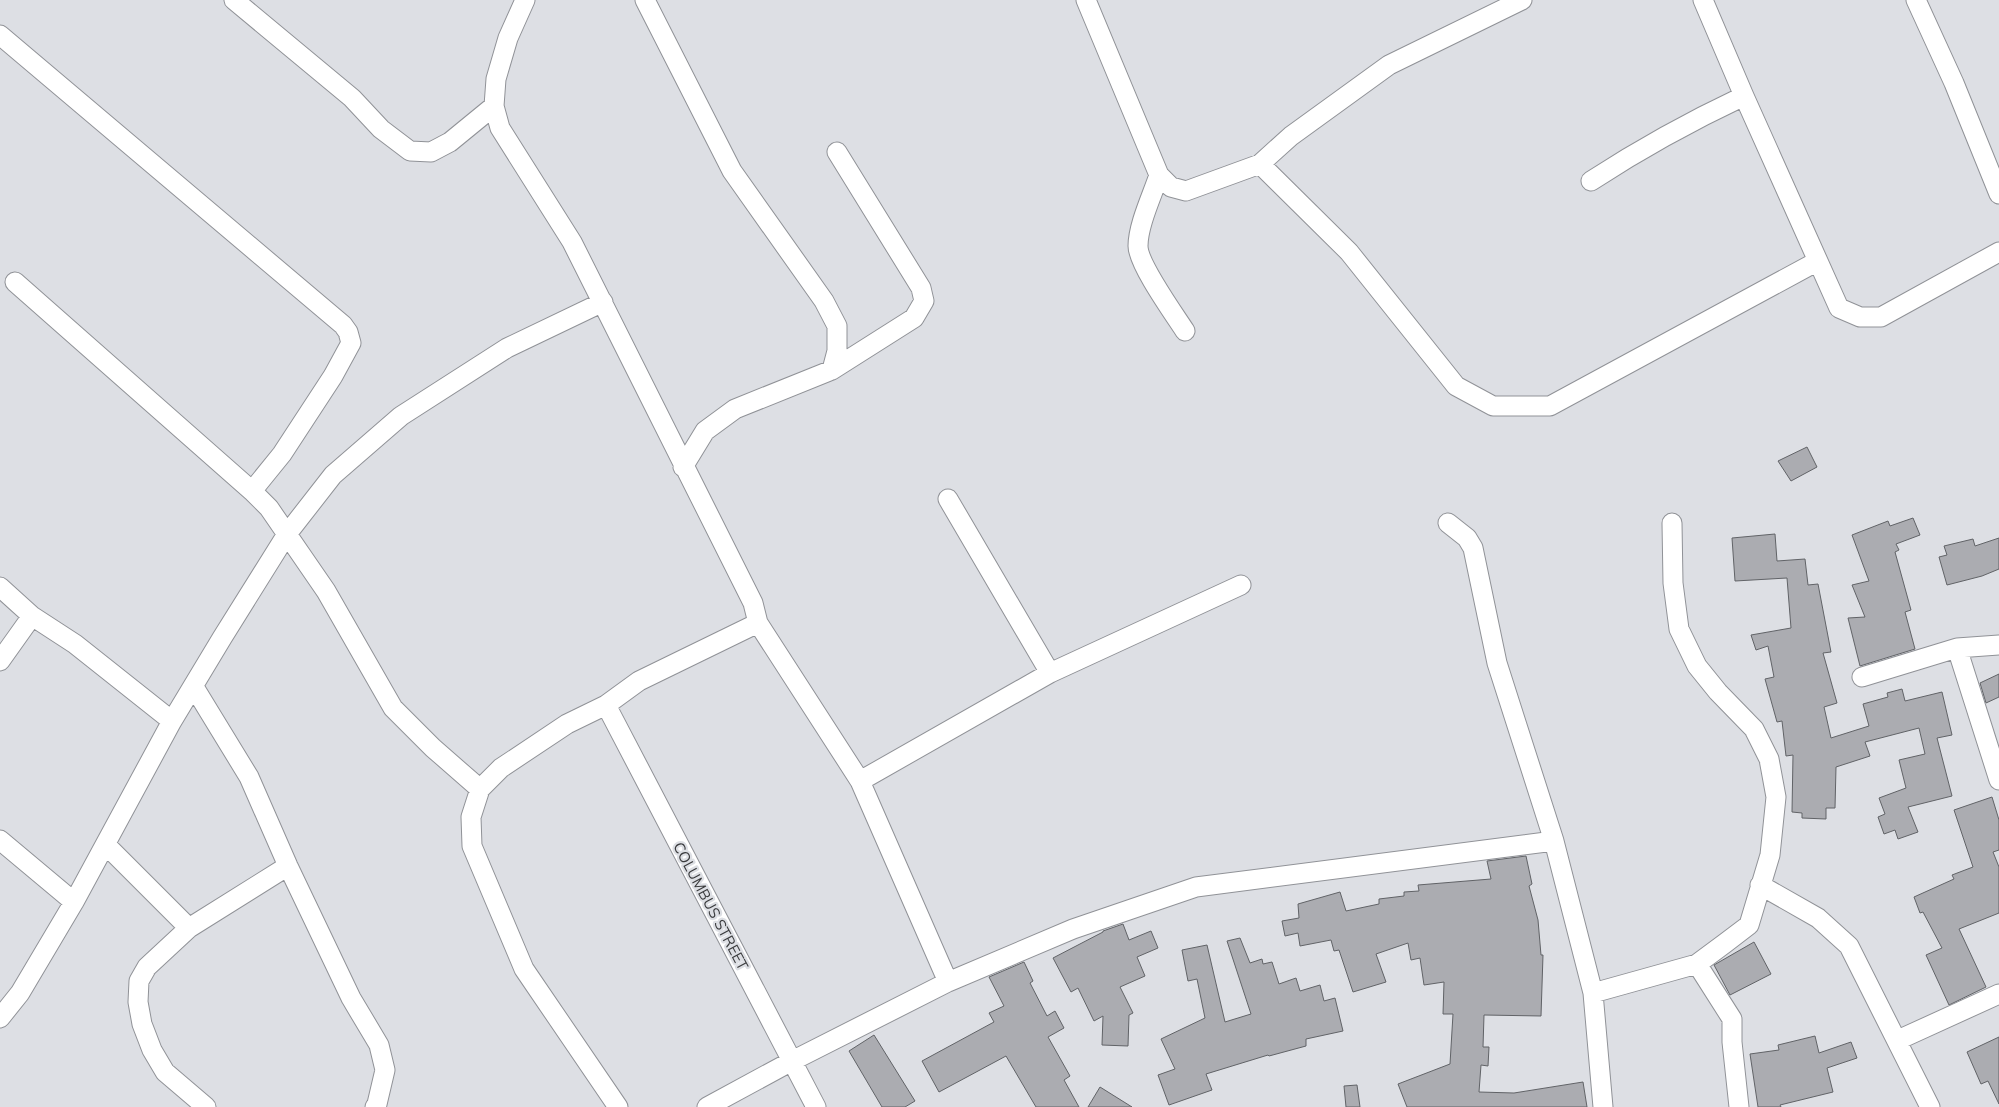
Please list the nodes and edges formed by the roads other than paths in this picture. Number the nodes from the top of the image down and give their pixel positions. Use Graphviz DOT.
graph roads {
  1 [pos="234,0"];
  2 [pos="525,0"];
  3 [pos="645,0"];
  4 [pos="1086,0"];
  5 [pos="1522,0"];
  6 [pos="1703,0"];
  7 [pos="1916,0"];
  8 [pos="1494,6"];
  9 [pos="0,35"];
  10 [pos="1744,96"];
  11 [pos="494,106"];
  12 [pos="837,152"];
  13 [pos="1260,164"];
  14 [pos="1159,176"];
  15 [pos="1591,181"];
  16 [pos="1999,194"];
  17 [pos="1999,252"];
  18 [pos="1818,261"];
  19 [pos="15,282"];
  20 [pos="603,302"];
  21 [pos="1185,332"];
  22 [pos="832,370"];
  23 [pos="683,467"];
  24 [pos="252,491"];
  25 [pos="948,499"];
  26 [pos="1672,523"];
  27 [pos="1448,524"];
  28 [pos="287,534"];
  29 [pos="1241,584"];
  30 [pos="0,587"];
  31 [pos="32,616"];
  32 [pos="758,623"];
  33 [pos="1999,645"];
  34 [pos="1957,648"];
  35 [pos="0,661"];
  36 [pos="1050,673"];
  37 [pos="1862,677"];
  38 [pos="194,687"];
  39 [pos="606,705"];
  40 [pos="172,722"];
  41 [pos="1996,758"];
  42 [pos="1999,780"];
  43 [pos="860,781"];
  44 [pos="480,789"];
  45 [pos="0,840"];
  46 [pos="1554,841"];
  47 [pos="106,845"];
  48 [pos="288,866"];
  49 [pos="1760,885"];
  50 [pos="74,902"];
  51 [pos="189,928"];
  52 [pos="1697,964"];
  53 [pos="948,982"];
  54 [pos="1593,993"];
  55 [pos="1999,994"];
  56 [pos="0,1018"];
  57 [pos="1898,1040"];
  58 [pos="792,1061"];
  59 [pos="206,1107"];
  60 [pos="375,1107"];
  61 [pos="618,1107"];
  62 [pos="707,1107"];
  63 [pos="816,1107"];
  64 [pos="1603,1107"];
  65 [pos="1739,1107"];
  66 [pos="1930,1107"];
  1 -- 11 [label="street"];
  2 -- 11 [label="street"];
  3 -- 22 [label="street"];
  4 -- 14 [label="street"];
  5 -- 8 [label="street"];
  6 -- 10 [label="street"];
  7 -- 16 [label="street"];
  8 -- 13 [label="street"];
  9 -- 24 [label="street"];
  10 -- 15 [label="street"];
  10 -- 18 [label="street"];
  11 -- 20 [label="street"];
  12 -- 22 [label="street"];
  13 -- 14 [label="street"];
  13 -- 18 [label="street"];
  14 -- 21 [label="street"];
  17 -- 18 [label="street"];
  19 -- 24 [label="street"];
  20 -- 23 [label="street"];
  20 -- 28 [label="street"];
  22 -- 23 [label="street"];
  23 -- 32 [label="street"];
  24 -- 28 [label="street"];
  25 -- 36 [label="street"];
  26 -- 49 [label="street"];
  27 -- 46 [label="street"];
  28 -- 38 [label="street"];
  28 -- 44 [label="street"];
  29 -- 36 [label="street"];
  30 -- 31 [label="street"];
  31 -- 35 [label="street"];
  31 -- 40 [label="street"];
  32 -- 39 [label="street"];
  32 -- 43 [label="street"];
  33 -- 34 [label="street"];
  34 -- 37 [label="street"];
  34 -- 41 [label="street"];
  36 -- 43 [label="street"];
  38 -- 40 [label="street"];
  38 -- 48 [label="street"];
  39 -- 44 [label="street"];
  39 -- 58 [label="street, COLUMBUS STREET"];
  40 -- 47 [label="street"];
  41 -- 42 [label="street"];
  43 -- 53 [label="street"];
  44 -- 61 [label="street"];
  45 -- 50 [label="street"];
  46 -- 53 [label="street"];
  46 -- 54 [label="street"];
  47 -- 50 [label="street"];
  47 -- 51 [label="street"];
  48 -- 51 [label="street"];
  48 -- 60 [label="street"];
  49 -- 52 [label="street"];
  49 -- 57 [label="street"];
  50 -- 56 [label="street"];
  51 -- 59 [label="street"];
  52 -- 54 [label="street"];
  52 -- 65 [label="street"];
  53 -- 58 [label="street"];
  54 -- 64 [label="street"];
  55 -- 57 [label="street"];
  57 -- 66 [label="street"];
  58 -- 62 [label="street"];
  58 -- 63 [label="street, COLUMBUS STREET"];
}
